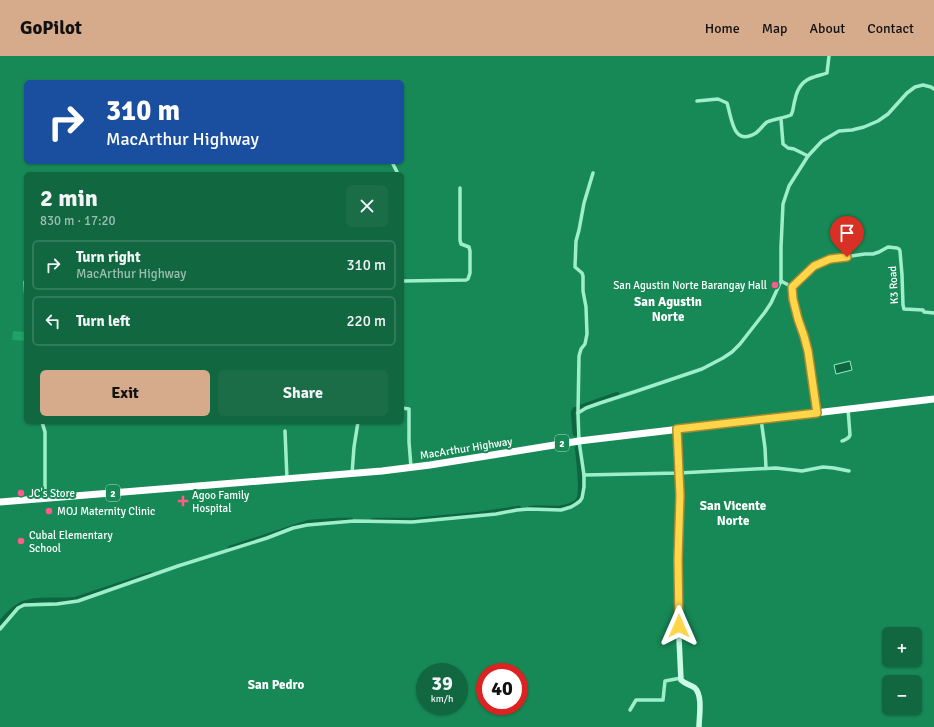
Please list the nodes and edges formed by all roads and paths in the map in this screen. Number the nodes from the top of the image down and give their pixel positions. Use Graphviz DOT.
graph roads {
  1 [pos="828,56"];
  2 [pos="934,89"];
  3 [pos="697,101"];
  4 [pos="781,118"];
  5 [pos="808,156"];
  6 [pos="593,173"];
  7 [pos="460,188"];
  8 [pos="404,281"];
  9 [pos="781,281"];
  10 [pos="792,287"];
  11 [pos="934,313"];
  12 [pos="934,399"];
  13 [pos="404,408"];
  14 [pos="848,409"];
  15 [pos="578,413"];
  16 [pos="817,413"];
  17 [pos="761,419"];
  18 [pos="42,424"];
  19 [pos="358,424"];
  20 [pos="677,429"];
  21 [pos="285,431"];
  22 [pos="842,440"];
  23 [pos="579,441"];
  24 [pos="411,467"];
  25 [pos="766,468"];
  26 [pos="849,471"];
  27 [pos="679,473"];
  28 [pos="352,474"];
  29 [pos="584,475"];
  30 [pos="287,479"];
  31 [pos="45,498"];
  32 [pos="0,502"];
  33 [pos="0,629"];
  34 [pos="681,678"];
  35 [pos="630,710"];
  36 [pos="699,727"];
  1 -- 4 [label="street"];
  2 -- 5 [label="street"];
  3 -- 4 [label="street"];
  4 -- 5 [label="street"];
  5 -- 9 [label="street"];
  6 -- 15 [label="street"];
  7 -- 8 [label="street"];
  9 -- 10 [label="street"];
  9 -- 15 [label="street"];
  10 -- 11 [label="street, K3 Road"];
  10 -- 16 [label="street"];
  12 -- 14 [label="highway, MacArthur Highway / 2"];
  13 -- 24 [label="street"];
  14 -- 16 [label="highway, MacArthur Highway / 2"];
  14 -- 22 [label="street"];
  15 -- 23 [label="street"];
  16 -- 17 [label="highway, MacArthur Highway / 2"];
  17 -- 20 [label="highway, MacArthur Highway / 2"];
  17 -- 25 [label="street"];
  18 -- 31 [label="street"];
  19 -- 28 [label="street"];
  20 -- 23 [label="highway, MacArthur Highway / 2"];
  20 -- 27 [label="street"];
  21 -- 30 [label="street"];
  23 -- 24 [label="highway, MacArthur Highway / 2"];
  23 -- 29 [label="street"];
  24 -- 28 [label="highway, MacArthur Highway / 2"];
  25 -- 26 [label="street"];
  25 -- 27 [label="street"];
  27 -- 29 [label="street"];
  27 -- 34 [label="street"];
  28 -- 30 [label="highway, MacArthur Highway / 2"];
  29 -- 33 [label="street"];
  30 -- 31 [label="highway, MacArthur Highway / 2"];
  31 -- 32 [label="highway, MacArthur Highway / 2"];
  34 -- 35 [label="street"];
  34 -- 36 [label="street"];
}
